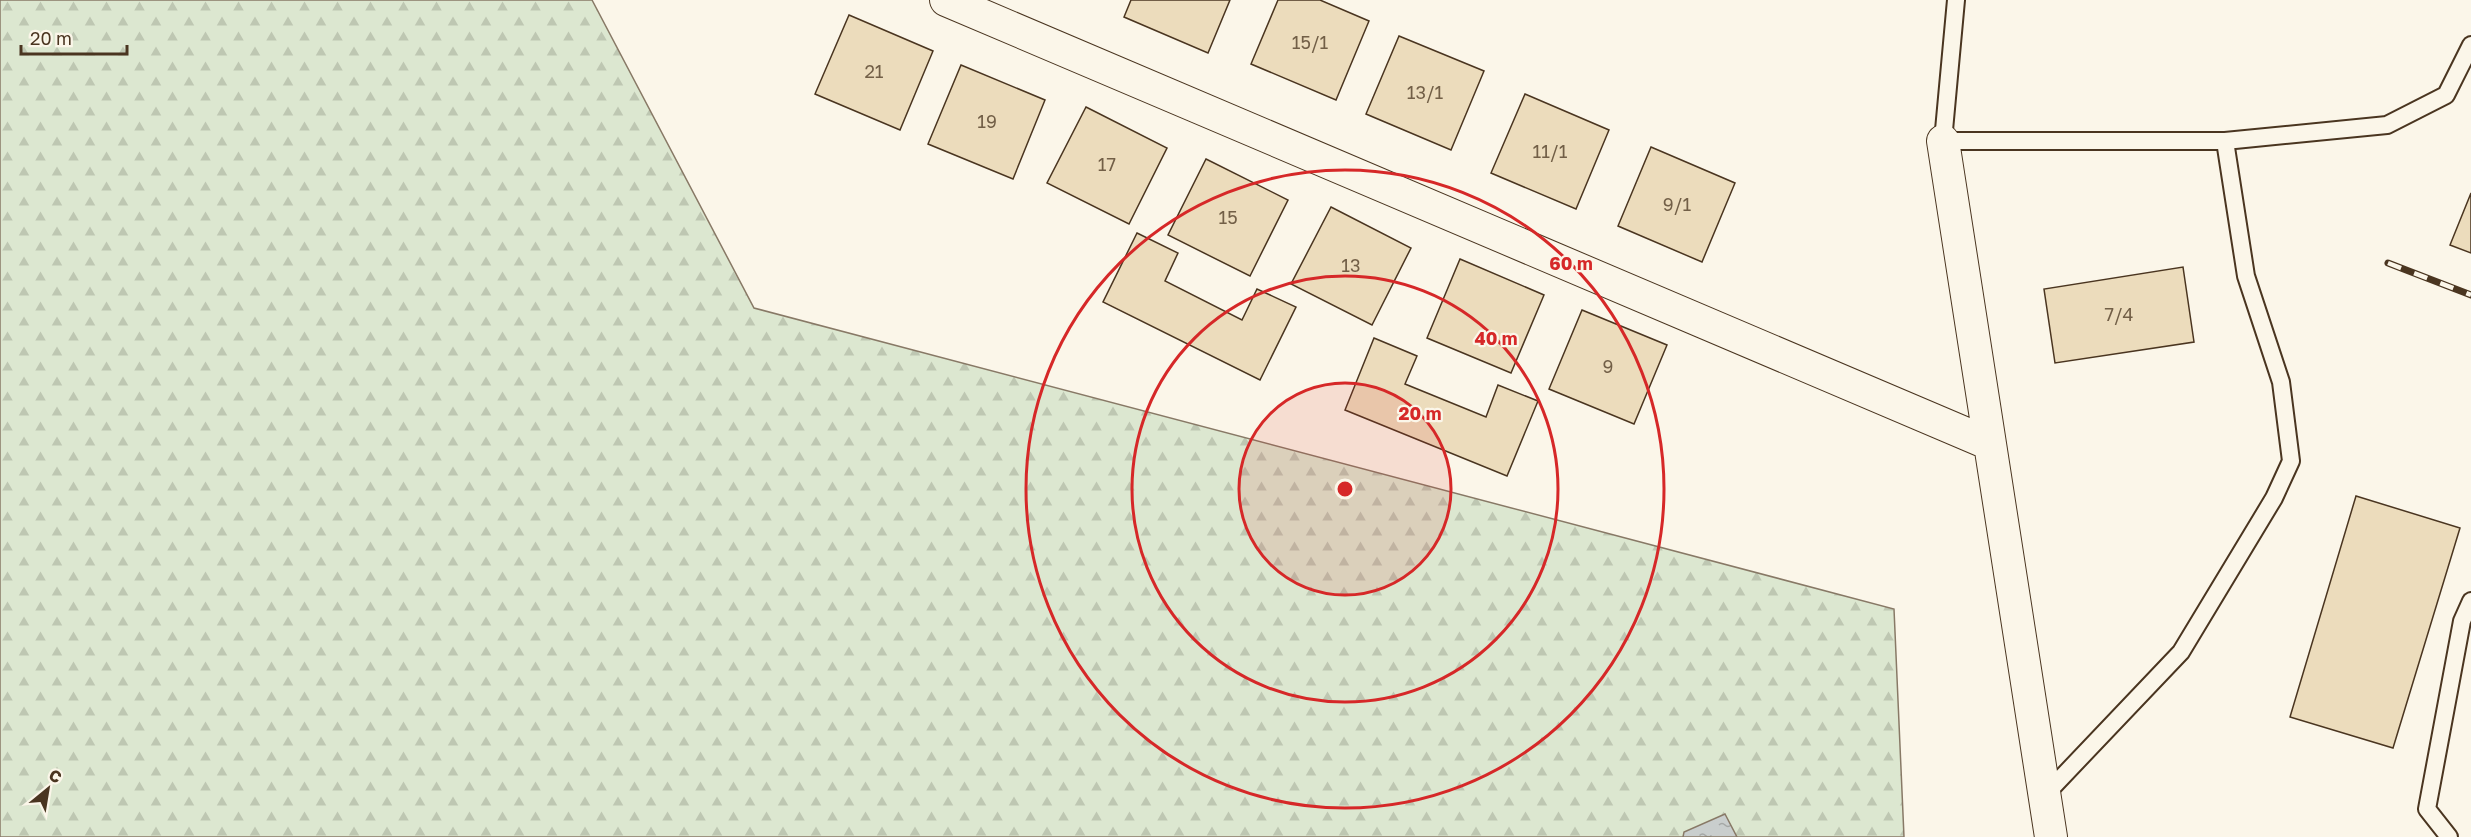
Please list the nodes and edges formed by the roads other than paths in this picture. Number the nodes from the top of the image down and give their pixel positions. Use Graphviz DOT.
graph roads {
  1 [pos="946,0"];
  2 [pos="1956,0"];
  3 [pos="2471,45"];
  4 [pos="1943,141"];
  5 [pos="2225,141"];
  6 [pos="1990,444"];
  7 [pos="2471,601"];
  8 [pos="2044,796"];
  9 [pos="2051,837"];
  10 [pos="2449,837"];
  1 -- 6 [label="street"];
  2 -- 4 [label="lane"];
  3 -- 5 [label="lane"];
  4 -- 5 [label="lane"];
  4 -- 6 [label="street"];
  5 -- 8 [label="lane"];
  6 -- 8 [label="street"];
  7 -- 10 [label="lane"];
  8 -- 9 [label="street"];
}
